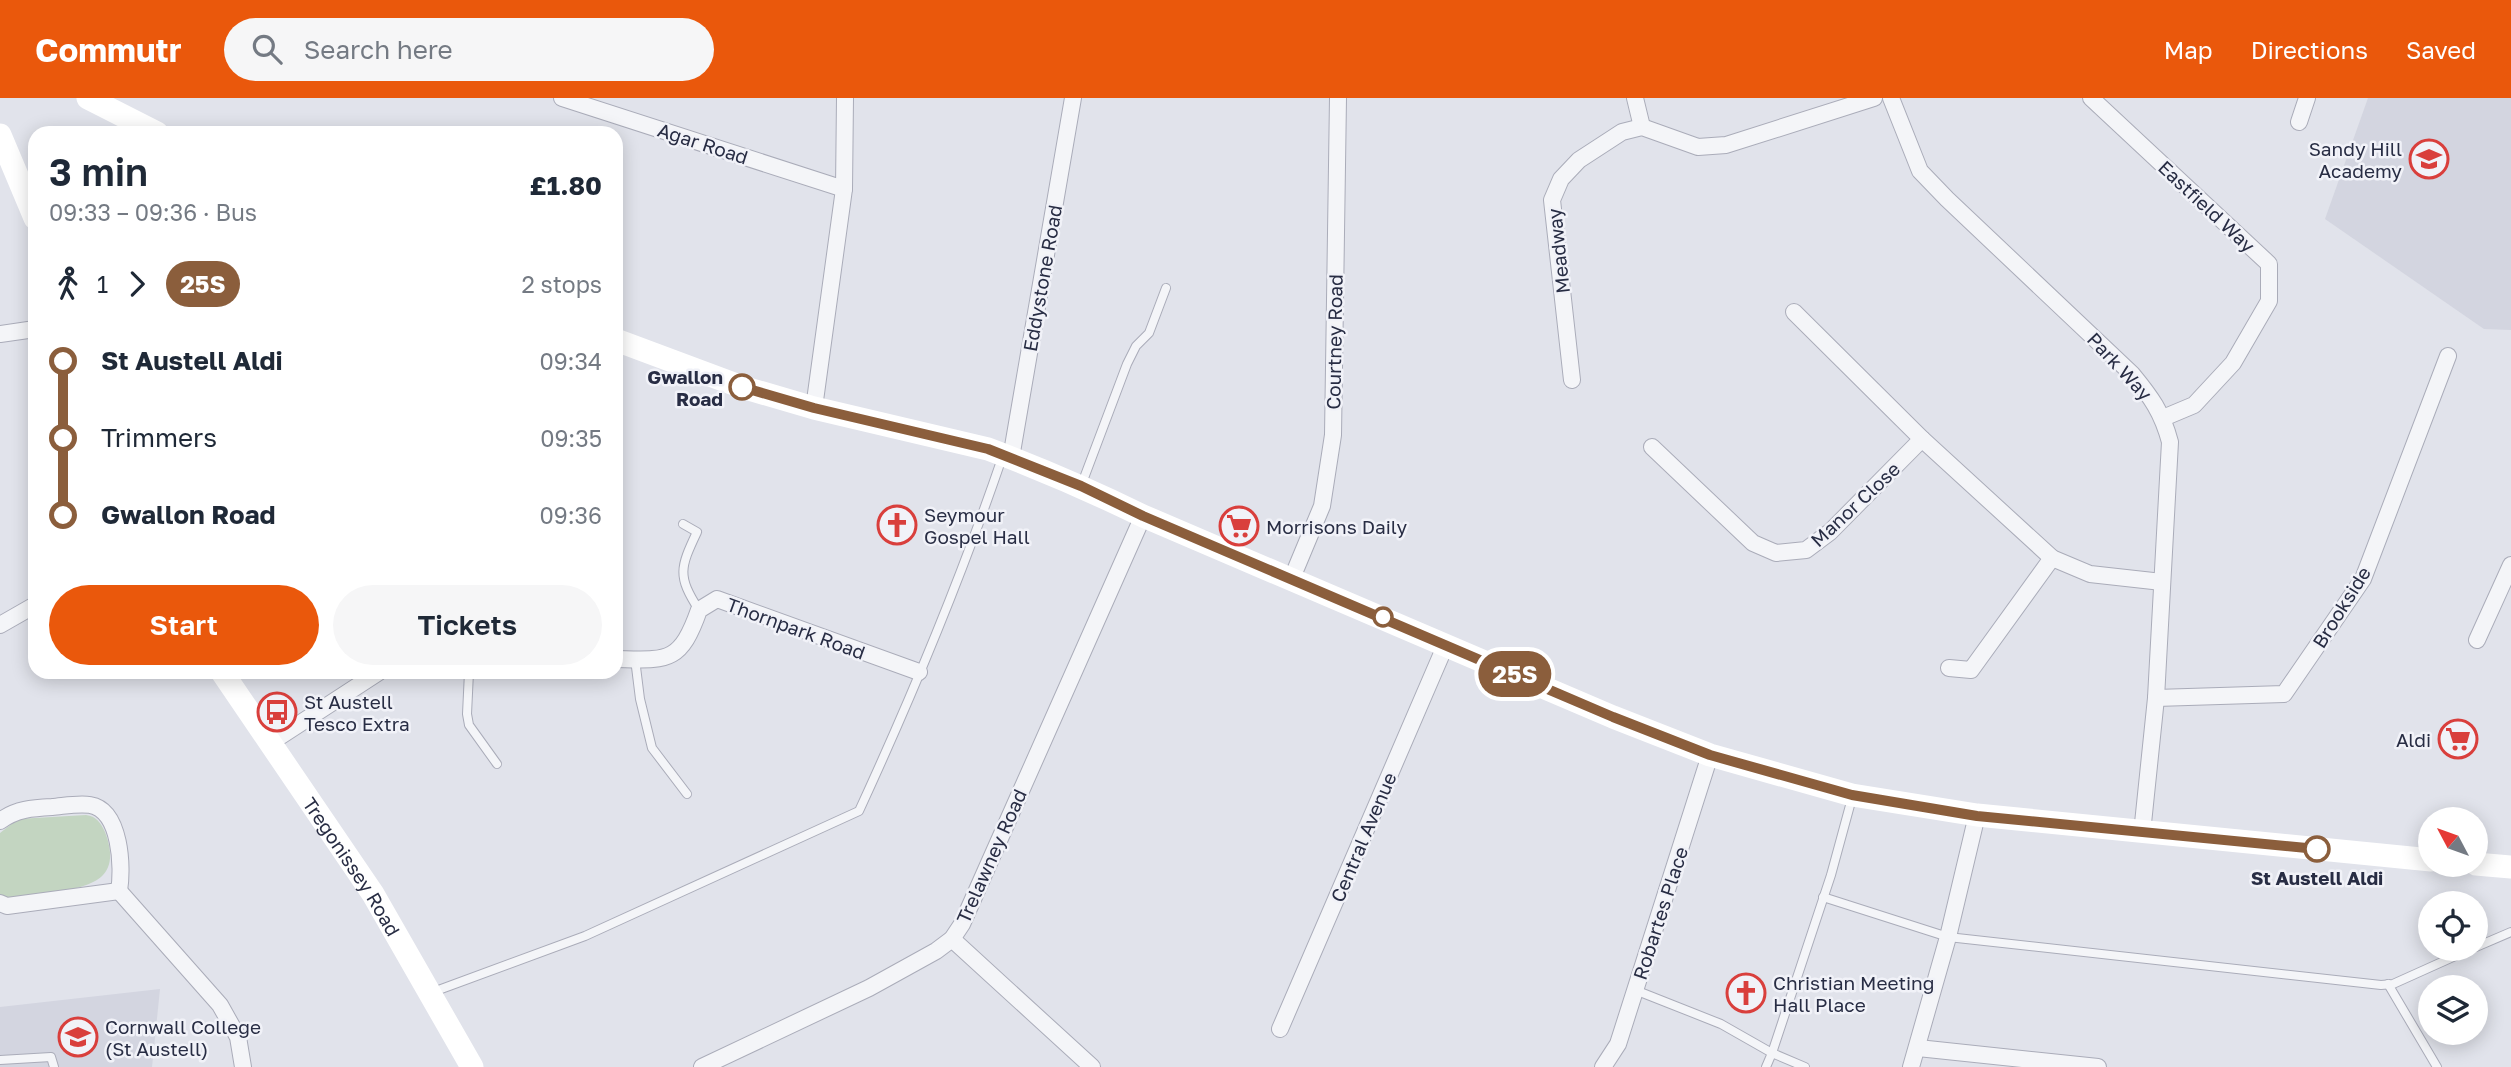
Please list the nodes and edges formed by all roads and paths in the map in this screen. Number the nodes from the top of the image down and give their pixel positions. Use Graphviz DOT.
graph roads {
  1 [pos="88,98"];
  2 [pos="562,98"];
  3 [pos="845,98"];
  4 [pos="1073,98"];
  5 [pos="1339,98"];
  6 [pos="1634,98"];
  7 [pos="1874,98"];
  8 [pos="1891,98"];
  9 [pos="2091,98"];
  10 [pos="2306,98"];
  11 [pos="2300,121"];
  12 [pos="143,126"];
  13 [pos="1642,127"];
  14 [pos="0,135"];
  15 [pos="844,189"];
  16 [pos="28,201"];
  17 [pos="1166,288"];
  18 [pos="1794,312"];
  19 [pos="28,330"];
  20 [pos="0,334"];
  21 [pos="623,343"];
  22 [pos="2448,356"];
  23 [pos="1572,380"];
  24 [pos="814,408"];
  25 [pos="2164,418"];
  26 [pos="1922,439"];
  27 [pos="1652,447"];
  28 [pos="1007,457"];
  29 [pos="1081,486"];
  30 [pos="1143,516"];
  31 [pos="683,524"];
  32 [pos="2052,558"];
  33 [pos="2511,565"];
  34 [pos="1292,578"];
  35 [pos="2162,582"];
  36 [pos="28,609"];
  37 [pos="699,610"];
  38 [pos="0,625"];
  39 [pos="2477,640"];
  40 [pos="1447,644"];
  41 [pos="623,659"];
  42 [pos="635,660"];
  43 [pos="1949,668"];
  44 [pos="919,672"];
  45 [pos="227,679"];
  46 [pos="368,679"];
  47 [pos="469,679"];
  48 [pos="2157,698"];
  49 [pos="270,743"];
  50 [pos="1710,755"];
  51 [pos="497,764"];
  52 [pos="687,794"];
  53 [pos="1852,795"];
  54 [pos="1977,816"];
  55 [pos="0,821"];
  56 [pos="2141,833"];
  57 [pos="2418,859"];
  58 [pos="2488,865"];
  59 [pos="2511,867"];
  60 [pos="119,891"];
  61 [pos="1823,897"];
  62 [pos="0,903"];
  63 [pos="2511,932"];
  64 [pos="1948,937"];
  65 [pos="952,939"];
  66 [pos="2488,942"];
  67 [pos="2444,961"];
  68 [pos="2388,984"];
  69 [pos="1635,990"];
  70 [pos="430,993"];
  71 [pos="1280,1029"];
  72 [pos="1918,1048"];
  73 [pos="1772,1053"];
  74 [pos="0,1060"];
  75 [pos="466,1065"];
  76 [pos="54,1067"];
  77 [pos="243,1067"];
  78 [pos="702,1067"];
  79 [pos="1092,1067"];
  80 [pos="1603,1067"];
  81 [pos="1766,1067"];
  82 [pos="1805,1067"];
  83 [pos="1911,1067"];
  84 [pos="2098,1067"];
  85 [pos="2437,1067"];
  1 -- 12 [label="street"];
  2 -- 15 [label="street, Agar Road"];
  3 -- 15 [label="street"];
  4 -- 28 [label="street, Eddystone Road"];
  5 -- 34 [label="street, Courtney Road"];
  6 -- 13 [label="street"];
  7 -- 13 [label="street"];
  8 -- 25 [label="street, Park Way"];
  9 -- 25 [label="street, Eastfield Way"];
  10 -- 11 [label="street"];
  13 -- 23 [label="street, Meadway"];
  14 -- 16 [label="street"];
  15 -- 24 [label="street"];
  17 -- 29 [label="lane"];
  18 -- 26 [label="street"];
  19 -- 20 [label="street"];
  21 -- 24 [label="street"];
  22 -- 48 [label="street, Brookside"];
  24 -- 28 [label="street"];
  25 -- 35 [label="street, Park Way"];
  26 -- 27 [label="street, Manor Close"];
  26 -- 32 [label="street"];
  28 -- 29 [label="street"];
  28 -- 44 [label="lane"];
  29 -- 30 [label="street"];
  30 -- 34 [label="street"];
  30 -- 65 [label="street, Trelawney Road"];
  31 -- 37 [label="lane"];
  32 -- 35 [label="street"];
  32 -- 43 [label="street"];
  33 -- 39 [label="street"];
  34 -- 40 [label="street"];
  35 -- 48 [label="street, Park Way"];
  36 -- 38 [label="street"];
  37 -- 42 [label="street, Thornpark Road"];
  37 -- 44 [label="street, Thornpark Road"];
  40 -- 50 [label="street"];
  40 -- 71 [label="street, Central Avenue"];
  41 -- 42 [label="street, Thornpark Road"];
  42 -- 52 [label="lane"];
  44 -- 70 [label="lane"];
  45 -- 49 [label="street, Tregonissey Road"];
  46 -- 49 [label="street"];
  47 -- 51 [label="lane"];
  48 -- 56 [label="street, Park Way"];
  49 -- 70 [label="street, Tregonissey Road"];
  50 -- 53 [label="street"];
  50 -- 69 [label="street, Robartes Place"];
  53 -- 54 [label="street"];
  53 -- 61 [label="lane"];
  54 -- 56 [label="street"];
  54 -- 64 [label="street"];
  55 -- 60 [label="street"];
  56 -- 57 [label="street"];
  58 -- 59 [label="street"];
  60 -- 62 [label="street"];
  60 -- 77 [label="street"];
  61 -- 64 [label="lane"];
  61 -- 73 [label="lane"];
  63 -- 66 [label="lane"];
  64 -- 68 [label="lane"];
  64 -- 72 [label="street"];
  65 -- 78 [label="street, Trelawney Road"];
  65 -- 79 [label="street"];
  67 -- 68 [label="lane"];
  68 -- 85 [label="lane"];
  69 -- 73 [label="lane"];
  69 -- 80 [label="street, Robartes Place"];
  70 -- 75 [label="street, Tregonissey Road"];
  72 -- 83 [label="street"];
  72 -- 84 [label="street"];
  73 -- 81 [label="lane"];
  73 -- 82 [label="lane"];
  74 -- 76 [label="lane"];
}
